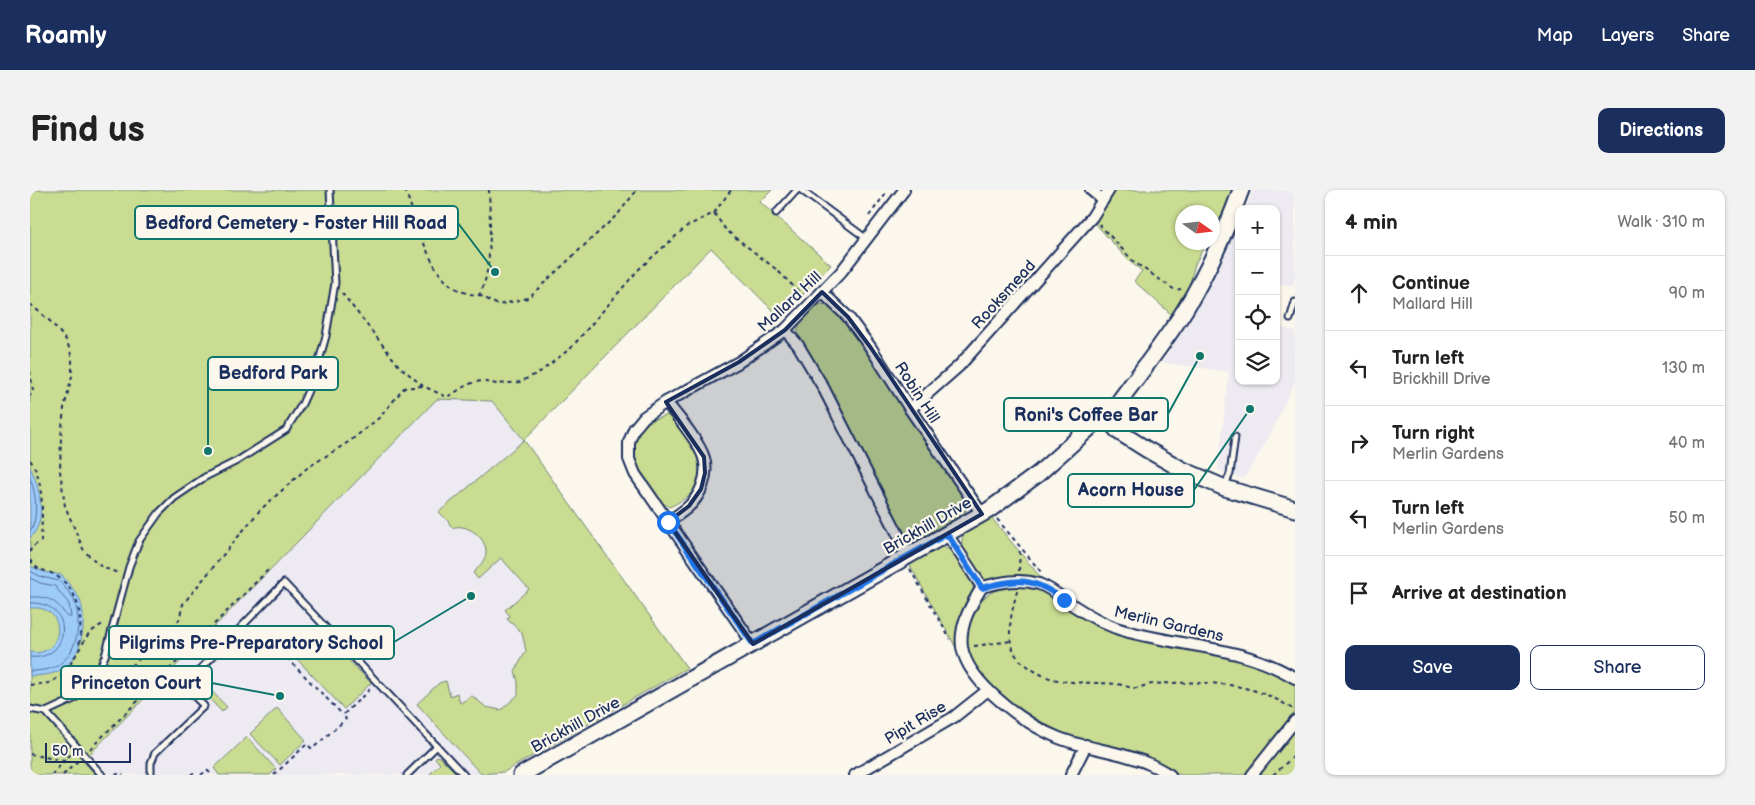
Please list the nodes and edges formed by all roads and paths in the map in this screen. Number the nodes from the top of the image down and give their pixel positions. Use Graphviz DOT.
graph roads {
  1 [pos="330,190"];
  2 [pos="405,190"];
  3 [pos="489,190"];
  4 [pos="637,190"];
  5 [pos="731,190"];
  6 [pos="797,190"];
  7 [pos="801,190"];
  8 [pos="904,190"];
  9 [pos="1091,190"];
  10 [pos="1109,190"];
  11 [pos="1241,190"];
  12 [pos="1104,200"];
  13 [pos="714,212"];
  14 [pos="776,212"];
  15 [pos="1092,217"];
  16 [pos="867,239"];
  17 [pos="335,283"];
  18 [pos="822,292"];
  19 [pos="1194,292"];
  20 [pos="479,295"];
  21 [pos="1295,302"];
  22 [pos="30,304"];
  23 [pos="811,305"];
  24 [pos="1290,318"];
  25 [pos="785,330"];
  26 [pos="30,371"];
  27 [pos="423,386"];
  28 [pos="30,396"];
  29 [pos="666,402"];
  30 [pos="910,409"];
  31 [pos="1107,418"];
  32 [pos="1235,437"];
  33 [pos="30,460"];
  34 [pos="1224,488"];
  35 [pos="1295,509"];
  36 [pos="985,512"];
  37 [pos="668,522"];
  38 [pos="947,534"];
  39 [pos="1020,547"];
  40 [pos="30,552"];
  41 [pos="906,557"];
  42 [pos="30,560"];
  43 [pos="270,568"];
  44 [pos="125,576"];
  45 [pos="1045,577"];
  46 [pos="1019,580"];
  47 [pos="982,588"];
  48 [pos="117,611"];
  49 [pos="322,622"];
  50 [pos="303,634"];
  51 [pos="308,640"];
  52 [pos="1011,641"];
  53 [pos="753,644"];
  54 [pos="962,648"];
  55 [pos="79,649"];
  56 [pos="282,649"];
  57 [pos="290,658"];
  58 [pos="1295,678"];
  59 [pos="377,683"];
  60 [pos="30,686"];
  61 [pos="86,686"];
  62 [pos="988,690"];
  63 [pos="30,709"];
  64 [pos="1295,711"];
  65 [pos="46,712"];
  66 [pos="343,715"];
  67 [pos="1295,721"];
  68 [pos="1086,745"];
  69 [pos="437,746"];
  70 [pos="77,748"];
  71 [pos="30,754"];
  72 [pos="84,755"];
  73 [pos="1295,755"];
  74 [pos="64,760"];
  75 [pos="52,775"];
  76 [pos="63,775"];
  77 [pos="102,775"];
  78 [pos="115,775"];
  79 [pos="124,775"];
  80 [pos="151,775"];
  81 [pos="201,775"];
  82 [pos="212,775"];
  83 [pos="274,775"];
  84 [pos="407,775"];
  85 [pos="464,775"];
  86 [pos="521,775"];
  87 [pos="855,775"];
  88 [pos="1071,775"];
  89 [pos="1170,775"];
  90 [pos="1252,775"];
  91 [pos="1273,775"];
  1 -- 17 [label="lane"];
  2 -- 20 [label="path"];
  3 -- 20 [label="path"];
  4 -- 20 [label="path"];
  5 -- 13 [label="path"];
  6 -- 14 [label="lane"];
  7 -- 16 [label="lane"];
  8 -- 16 [label="street, Mallard Hill"];
  9 -- 12 [label="street"];
  10 -- 12 [label="street, Rooksmead"];
  11 -- 19 [label="street, Brickhill Drive"];
  12 -- 15 [label="street, Rooksmead"];
  13 -- 23 [label="path"];
  13 -- 27 [label="path"];
  15 -- 19 [label="path"];
  15 -- 30 [label="street, Rooksmead"];
  16 -- 18 [label="street, Mallard Hill"];
  17 -- 27 [label="path"];
  17 -- 44 [label="lane"];
  18 -- 23 [label="street, Mallard Hill"];
  18 -- 30 [label="street, Robin Hill"];
  19 -- 31 [label="street, Brickhill Drive"];
  21 -- 24 [label="lane"];
  22 -- 44 [label="path"];
  23 -- 25 [label="street, Mallard Hill"];
  25 -- 29 [label="street, Mallard Hill"];
  25 -- 41 [label="street"];
  26 -- 28 [label="path"];
  27 -- 61 [label="path"];
  29 -- 37 [label="street"];
  29 -- 37 [label="street, Mallard Hill"];
  30 -- 36 [label="street, Robin Hill"];
  31 -- 34 [label="street"];
  31 -- 36 [label="street, Brickhill Drive"];
  32 -- 34 [label="lane"];
  33 -- 40 [label="path"];
  34 -- 35 [label="street"];
  36 -- 38 [label="street, Brickhill Drive"];
  36 -- 39 [label="path"];
  37 -- 53 [label="street, Mallard Hill"];
  38 -- 41 [label="street, Brickhill Drive"];
  38 -- 47 [label="street"];
  39 -- 45 [label="path"];
  39 -- 46 [label="path"];
  41 -- 53 [label="street, Brickhill Drive"];
  41 -- 54 [label="path"];
  42 -- 55 [label="path"];
  43 -- 72 [label="path"];
  44 -- 48 [label="lane"];
  46 -- 47 [label="street, Merlin Gardens"];
  46 -- 52 [label="path"];
  46 -- 58 [label="street, Merlin Gardens"];
  47 -- 54 [label="street"];
  48 -- 55 [label="path"];
  48 -- 61 [label="lane"];
  49 -- 51 [label="path"];
  49 -- 59 [label="lane"];
  49 -- 80 [label="lane"];
  50 -- 51 [label="path"];
  51 -- 57 [label="path"];
  52 -- 54 [label="path"];
  52 -- 64 [label="path"];
  53 -- 86 [label="street, Brickhill Drive"];
  54 -- 62 [label="street"];
  55 -- 60 [label="path"];
  56 -- 57 [label="path"];
  57 -- 66 [label="path"];
  59 -- 66 [label="path"];
  59 -- 69 [label="lane"];
  61 -- 65 [label="lane"];
  62 -- 68 [label="street"];
  62 -- 87 [label="street, Pipit Rise"];
  63 -- 65 [label="lane"];
  65 -- 70 [label="lane"];
  66 -- 83 [label="path"];
  67 -- 90 [label="street"];
  68 -- 88 [label="street"];
  68 -- 89 [label="street"];
  69 -- 84 [label="lane"];
  69 -- 85 [label="lane"];
  70 -- 72 [label="lane"];
  70 -- 74 [label="path"];
  71 -- 74 [label="path"];
  72 -- 76 [label="path"];
  72 -- 77 [label="lane"];
  73 -- 91 [label="path"];
  74 -- 75 [label="path"];
  78 -- 79 [label="path"];
  81 -- 82 [label="path"];
}
